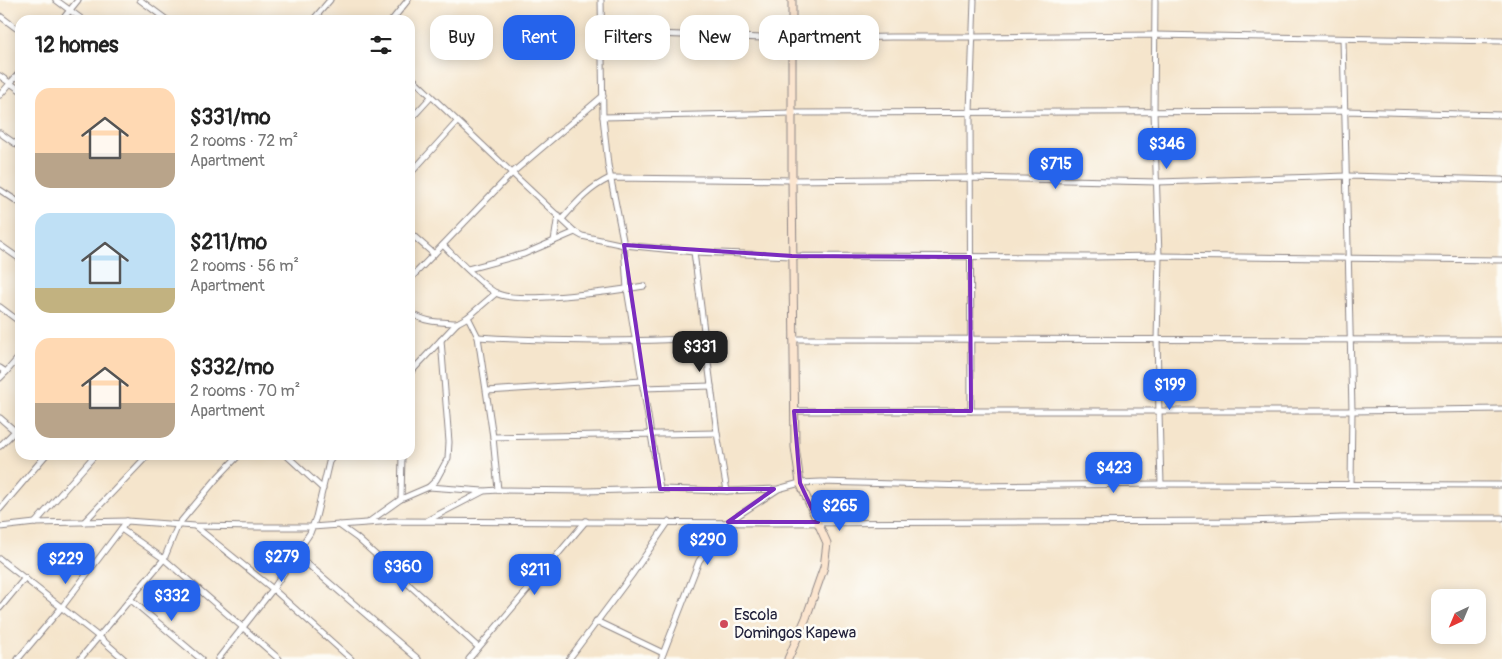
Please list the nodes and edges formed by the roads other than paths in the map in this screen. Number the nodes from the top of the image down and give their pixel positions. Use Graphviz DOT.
graph roads {
  1 [pos="56,0"];
  2 [pos="78,0"];
  3 [pos="140,0"];
  4 [pos="330,0"];
  5 [pos="408,0"];
  6 [pos="601,0"];
  7 [pos="792,0"];
  8 [pos="974,0"];
  9 [pos="1155,0"];
  10 [pos="70,10"];
  11 [pos="66,15"];
  12 [pos="76,15"];
  13 [pos="160,15"];
  14 [pos="317,15"];
  15 [pos="396,15"];
  16 [pos="601,15"];
  17 [pos="792,15"];
  18 [pos="0,16"];
  19 [pos="15,27"];
  20 [pos="670,35"];
  21 [pos="1155,35"];
  22 [pos="879,37"];
  23 [pos="973,37"];
  24 [pos="759,38"];
  25 [pos="1343,39"];
  26 [pos="1502,41"];
  27 [pos="602,60"];
  28 [pos="792,60"];
  29 [pos="0,76"];
  30 [pos="15,78"];
  31 [pos="415,81"];
  32 [pos="10,83"];
  33 [pos="15,86"];
  34 [pos="0,95"];
  35 [pos="603,96"];
  36 [pos="432,98"];
  37 [pos="1345,111"];
  38 [pos="970,112"];
  39 [pos="1154,112"];
  40 [pos="792,113"];
  41 [pos="415,115"];
  42 [pos="1502,115"];
  43 [pos="603,117"];
  44 [pos="457,122"];
  45 [pos="0,133"];
  46 [pos="15,144"];
  47 [pos="415,168"];
  48 [pos="512,173"];
  49 [pos="1346,176"];
  50 [pos="610,178"];
  51 [pos="971,178"];
  52 [pos="792,180"];
  53 [pos="1502,180"];
  54 [pos="1158,182"];
  55 [pos="0,190"];
  56 [pos="15,200"];
  57 [pos="560,217"];
  58 [pos="575,232"];
  59 [pos="415,237"];
  60 [pos="554,241"];
  61 [pos="0,245"];
  62 [pos="443,245"];
  63 [pos="624,245"];
  64 [pos="694,252"];
  65 [pos="434,254"];
  66 [pos="15,256"];
  67 [pos="792,256"];
  68 [pos="1160,256"];
  69 [pos="970,257"];
  70 [pos="1348,258"];
  71 [pos="1502,260"];
  72 [pos="468,269"];
  73 [pos="415,274"];
  74 [pos="644,286"];
  75 [pos="627,289"];
  76 [pos="496,293"];
  77 [pos="0,307"];
  78 [pos="415,316"];
  79 [pos="468,316"];
  80 [pos="15,318"];
  81 [pos="457,323"];
  82 [pos="478,337"];
  83 [pos="706,338"];
  84 [pos="970,338"];
  85 [pos="793,339"];
  86 [pos="1350,339"];
  87 [pos="441,340"];
  88 [pos="1157,340"];
  89 [pos="1502,340"];
  90 [pos="636,342"];
  91 [pos="15,362"];
  92 [pos="0,368"];
  93 [pos="415,368"];
  94 [pos="6,372"];
  95 [pos="0,378"];
  96 [pos="642,381"];
  97 [pos="711,386"];
  98 [pos="643,388"];
  99 [pos="487,391"];
  100 [pos="1160,410"];
  101 [pos="1502,410"];
  102 [pos="794,411"];
  103 [pos="971,411"];
  104 [pos="1352,411"];
  105 [pos="0,418"];
  106 [pos="15,431"];
  107 [pos="650,433"];
  108 [pos="717,433"];
  109 [pos="493,436"];
  110 [pos="0,446"];
  111 [pos="42,460"];
  112 [pos="91,460"];
  113 [pos="143,460"];
  114 [pos="234,460"];
  115 [pos="291,460"];
  116 [pos="330,460"];
  117 [pos="402,460"];
  118 [pos="800,483"];
  119 [pos="1161,484"];
  120 [pos="1351,484"];
  121 [pos="1502,485"];
  122 [pos="429,487"];
  123 [pos="660,489"];
  124 [pos="778,489"];
  125 [pos="324,490"];
  126 [pos="498,490"];
  127 [pos="484,491"];
  128 [pos="727,491"];
  129 [pos="401,499"];
  130 [pos="0,509"];
  131 [pos="1502,518"];
  132 [pos="127,521"];
  133 [pos="369,521"];
  134 [pos="586,521"];
  135 [pos="669,521"];
  136 [pos="84,522"];
  137 [pos="425,522"];
  138 [pos="728,522"];
  139 [pos="818,522"];
  140 [pos="35,523"];
  141 [pos="178,525"];
  142 [pos="338,525"];
  143 [pos="195,526"];
  144 [pos="312,526"];
  145 [pos="0,527"];
  146 [pos="121,529"];
  147 [pos="297,555"];
  148 [pos="0,559"];
  149 [pos="164,559"];
  150 [pos="25,578"];
  151 [pos="274,589"];
  152 [pos="130,599"];
  153 [pos="62,607"];
  154 [pos="0,608"];
  155 [pos="596,621"];
  156 [pos="243,628"];
  157 [pos="99,637"];
  158 [pos="478,647"];
  159 [pos="662,656"];
  160 [pos="18,659"];
  161 [pos="80,659"];
  162 [pos="124,659"];
  163 [pos="201,659"];
  164 [pos="218,659"];
  165 [pos="279,659"];
  166 [pos="351,659"];
  167 [pos="418,659"];
  168 [pos="469,659"];
  169 [pos="569,659"];
  170 [pos="788,659"];
  1 -- 10 [label="street"];
  2 -- 10 [label="street"];
  3 -- 13 [label="street"];
  4 -- 14 [label="street"];
  5 -- 15 [label="street"];
  6 -- 16 [label="street"];
  7 -- 17 [label="main road"];
  8 -- 23 [label="street"];
  9 -- 21 [label="street"];
  10 -- 11 [label="street"];
  10 -- 12 [label="street"];
  18 -- 19 [label="street"];
  20 -- 24 [label="street"];
  21 -- 23 [label="street"];
  21 -- 25 [label="street"];
  21 -- 39 [label="street"];
  22 -- 23 [label="street"];
  23 -- 38 [label="street"];
  25 -- 26 [label="street"];
  25 -- 37 [label="street"];
  27 -- 35 [label="street"];
  28 -- 40 [label="main road"];
  29 -- 32 [label="street"];
  30 -- 32 [label="street"];
  31 -- 36 [label="street"];
  32 -- 33 [label="street"];
  32 -- 34 [label="street"];
  35 -- 43 [label="street"];
  35 -- 48 [label="street"];
  36 -- 41 [label="street"];
  36 -- 44 [label="street"];
  37 -- 39 [label="street"];
  37 -- 42 [label="street"];
  37 -- 49 [label="street"];
  38 -- 39 [label="street"];
  38 -- 40 [label="street"];
  38 -- 51 [label="street"];
  39 -- 54 [label="street"];
  40 -- 43 [label="street"];
  40 -- 52 [label="main road"];
  43 -- 50 [label="street"];
  44 -- 47 [label="street"];
  44 -- 48 [label="street"];
  45 -- 46 [label="street"];
  48 -- 57 [label="street"];
  48 -- 62 [label="street"];
  49 -- 53 [label="street"];
  49 -- 54 [label="street"];
  49 -- 70 [label="street"];
  50 -- 52 [label="street"];
  50 -- 57 [label="street"];
  50 -- 63 [label="street"];
  51 -- 52 [label="street"];
  51 -- 54 [label="street"];
  51 -- 69 [label="street"];
  52 -- 67 [label="main road"];
  54 -- 68 [label="street"];
  55 -- 56 [label="street"];
  57 -- 58 [label="street"];
  57 -- 60 [label="street"];
  58 -- 60 [label="street"];
  58 -- 63 [label="street"];
  59 -- 65 [label="street"];
  60 -- 72 [label="street"];
  61 -- 66 [label="street"];
  62 -- 65 [label="street"];
  62 -- 72 [label="street"];
  63 -- 64 [label="street"];
  63 -- 75 [label="street"];
  64 -- 67 [label="street"];
  64 -- 83 [label="street"];
  65 -- 73 [label="street"];
  67 -- 69 [label="street"];
  67 -- 85 [label="main road"];
  68 -- 69 [label="street"];
  68 -- 70 [label="street"];
  68 -- 88 [label="street"];
  69 -- 84 [label="street"];
  70 -- 71 [label="street"];
  70 -- 86 [label="street"];
  72 -- 76 [label="street"];
  74 -- 75 [label="street"];
  75 -- 76 [label="street"];
  75 -- 90 [label="street"];
  76 -- 79 [label="street"];
  77 -- 80 [label="street"];
  78 -- 81 [label="street"];
  79 -- 81 [label="street"];
  79 -- 82 [label="street"];
  81 -- 87 [label="street"];
  82 -- 90 [label="street"];
  82 -- 99 [label="street"];
  83 -- 90 [label="street"];
  83 -- 97 [label="street"];
  84 -- 85 [label="street"];
  84 -- 88 [label="street"];
  84 -- 103 [label="street"];
  85 -- 102 [label="main road"];
  86 -- 88 [label="street"];
  86 -- 89 [label="street"];
  86 -- 104 [label="street"];
  87 -- 93 [label="street"];
  87 -- 122 [label="street"];
  88 -- 100 [label="street"];
  90 -- 96 [label="street"];
  91 -- 94 [label="street"];
  92 -- 94 [label="street"];
  94 -- 95 [label="street"];
  96 -- 98 [label="street"];
  96 -- 99 [label="street"];
  97 -- 98 [label="street"];
  97 -- 108 [label="street"];
  98 -- 107 [label="street"];
  99 -- 109 [label="street"];
  100 -- 103 [label="street"];
  100 -- 104 [label="street"];
  100 -- 119 [label="street"];
  101 -- 104 [label="street"];
  102 -- 103 [label="street"];
  102 -- 118 [label="main road"];
  104 -- 120 [label="street"];
  105 -- 106 [label="street"];
  106 -- 110 [label="street"];
  107 -- 108 [label="street"];
  107 -- 109 [label="street"];
  107 -- 123 [label="street"];
  108 -- 128 [label="street"];
  109 -- 126 [label="street"];
  111 -- 130 [label="street"];
  112 -- 140 [label="street"];
  113 -- 136 [label="street"];
  114 -- 141 [label="street"];
  115 -- 125 [label="street"];
  116 -- 125 [label="street"];
  117 -- 129 [label="street"];
  118 -- 119 [label="street"];
  118 -- 124 [label="street"];
  118 -- 139 [label="main road"];
  119 -- 120 [label="street"];
  120 -- 121 [label="street"];
  122 -- 127 [label="street"];
  122 -- 129 [label="street"];
  123 -- 126 [label="street"];
  123 -- 128 [label="street"];
  124 -- 128 [label="street"];
  124 -- 138 [label="street"];
  125 -- 144 [label="street"];
  126 -- 127 [label="street"];
  127 -- 137 [label="street"];
  129 -- 133 [label="street"];
  131 -- 139 [label="street"];
  132 -- 136 [label="street"];
  132 -- 141 [label="street"];
  132 -- 146 [label="street"];
  133 -- 137 [label="street"];
  133 -- 142 [label="street"];
  134 -- 135 [label="street"];
  134 -- 137 [label="street"];
  134 -- 158 [label="street"];
  135 -- 138 [label="street"];
  135 -- 155 [label="street"];
  136 -- 140 [label="street"];
  138 -- 139 [label="street"];
  138 -- 159 [label="street"];
  139 -- 170 [label="main road"];
  140 -- 145 [label="street"];
  141 -- 143 [label="street"];
  141 -- 149 [label="street"];
  142 -- 144 [label="street"];
  142 -- 158 [label="street"];
  143 -- 144 [label="street"];
  143 -- 151 [label="street"];
  144 -- 147 [label="street"];
  146 -- 149 [label="street"];
  146 -- 153 [label="street"];
  147 -- 151 [label="street"];
  147 -- 167 [label="street"];
  148 -- 150 [label="street"];
  149 -- 152 [label="street"];
  149 -- 156 [label="street"];
  150 -- 153 [label="street"];
  150 -- 154 [label="street"];
  151 -- 156 [label="street"];
  151 -- 166 [label="street"];
  152 -- 157 [label="street"];
  152 -- 163 [label="street"];
  153 -- 157 [label="street"];
  153 -- 160 [label="street"];
  155 -- 159 [label="street"];
  155 -- 169 [label="street"];
  156 -- 164 [label="street"];
  156 -- 165 [label="street"];
  157 -- 161 [label="street"];
  157 -- 162 [label="street"];
  158 -- 168 [label="street"];
}
